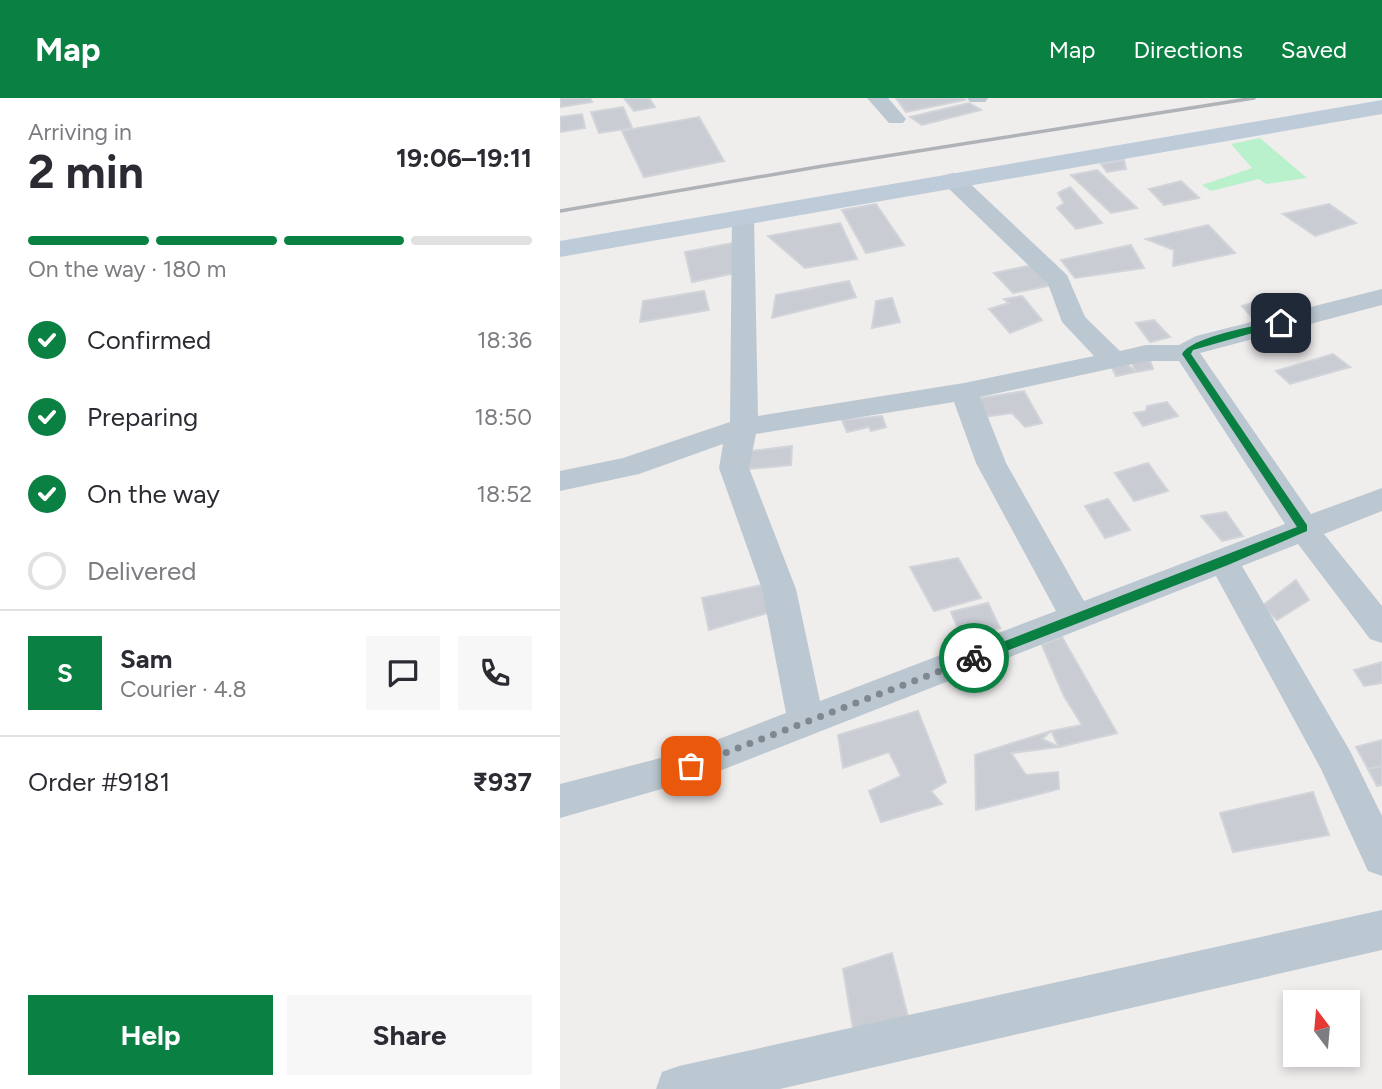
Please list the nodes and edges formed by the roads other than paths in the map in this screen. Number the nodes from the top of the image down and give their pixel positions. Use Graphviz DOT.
graph roads {
  1 [pos="877,98"];
  2 [pos="1372,106"];
  3 [pos="896,119"];
  4 [pos="953,180"];
  5 [pos="743,216"];
  6 [pos="560,249"];
  7 [pos="1382,297"];
  8 [pos="1187,354"];
  9 [pos="1113,359"];
  10 [pos="964,392"];
  11 [pos="744,427"];
  12 [pos="560,481"];
  13 [pos="1382,499"];
  14 [pos="1304,528"];
  15 [pos="1224,562"];
  16 [pos="1077,619"];
  17 [pos="1382,630"];
  18 [pos="806,722"];
  19 [pos="560,801"];
  20 [pos="1382,858"];
  21 [pos="1382,930"];
  22 [pos="679,1089"];
  1 -- 3 [label="street"];
  2 -- 4 [label="street"];
  4 -- 5 [label="street"];
  4 -- 9 [label="street"];
  5 -- 6 [label="street"];
  5 -- 11 [label="street"];
  7 -- 8 [label="street"];
  8 -- 9 [label="street"];
  8 -- 14 [label="street"];
  9 -- 10 [label="street"];
  10 -- 11 [label="street"];
  10 -- 16 [label="street"];
  11 -- 12 [label="street"];
  11 -- 18 [label="street"];
  13 -- 14 [label="street"];
  14 -- 15 [label="street"];
  14 -- 17 [label="street"];
  15 -- 16 [label="street"];
  15 -- 20 [label="street"];
  16 -- 18 [label="street"];
  18 -- 19 [label="street"];
  21 -- 22 [label="street"];
}
